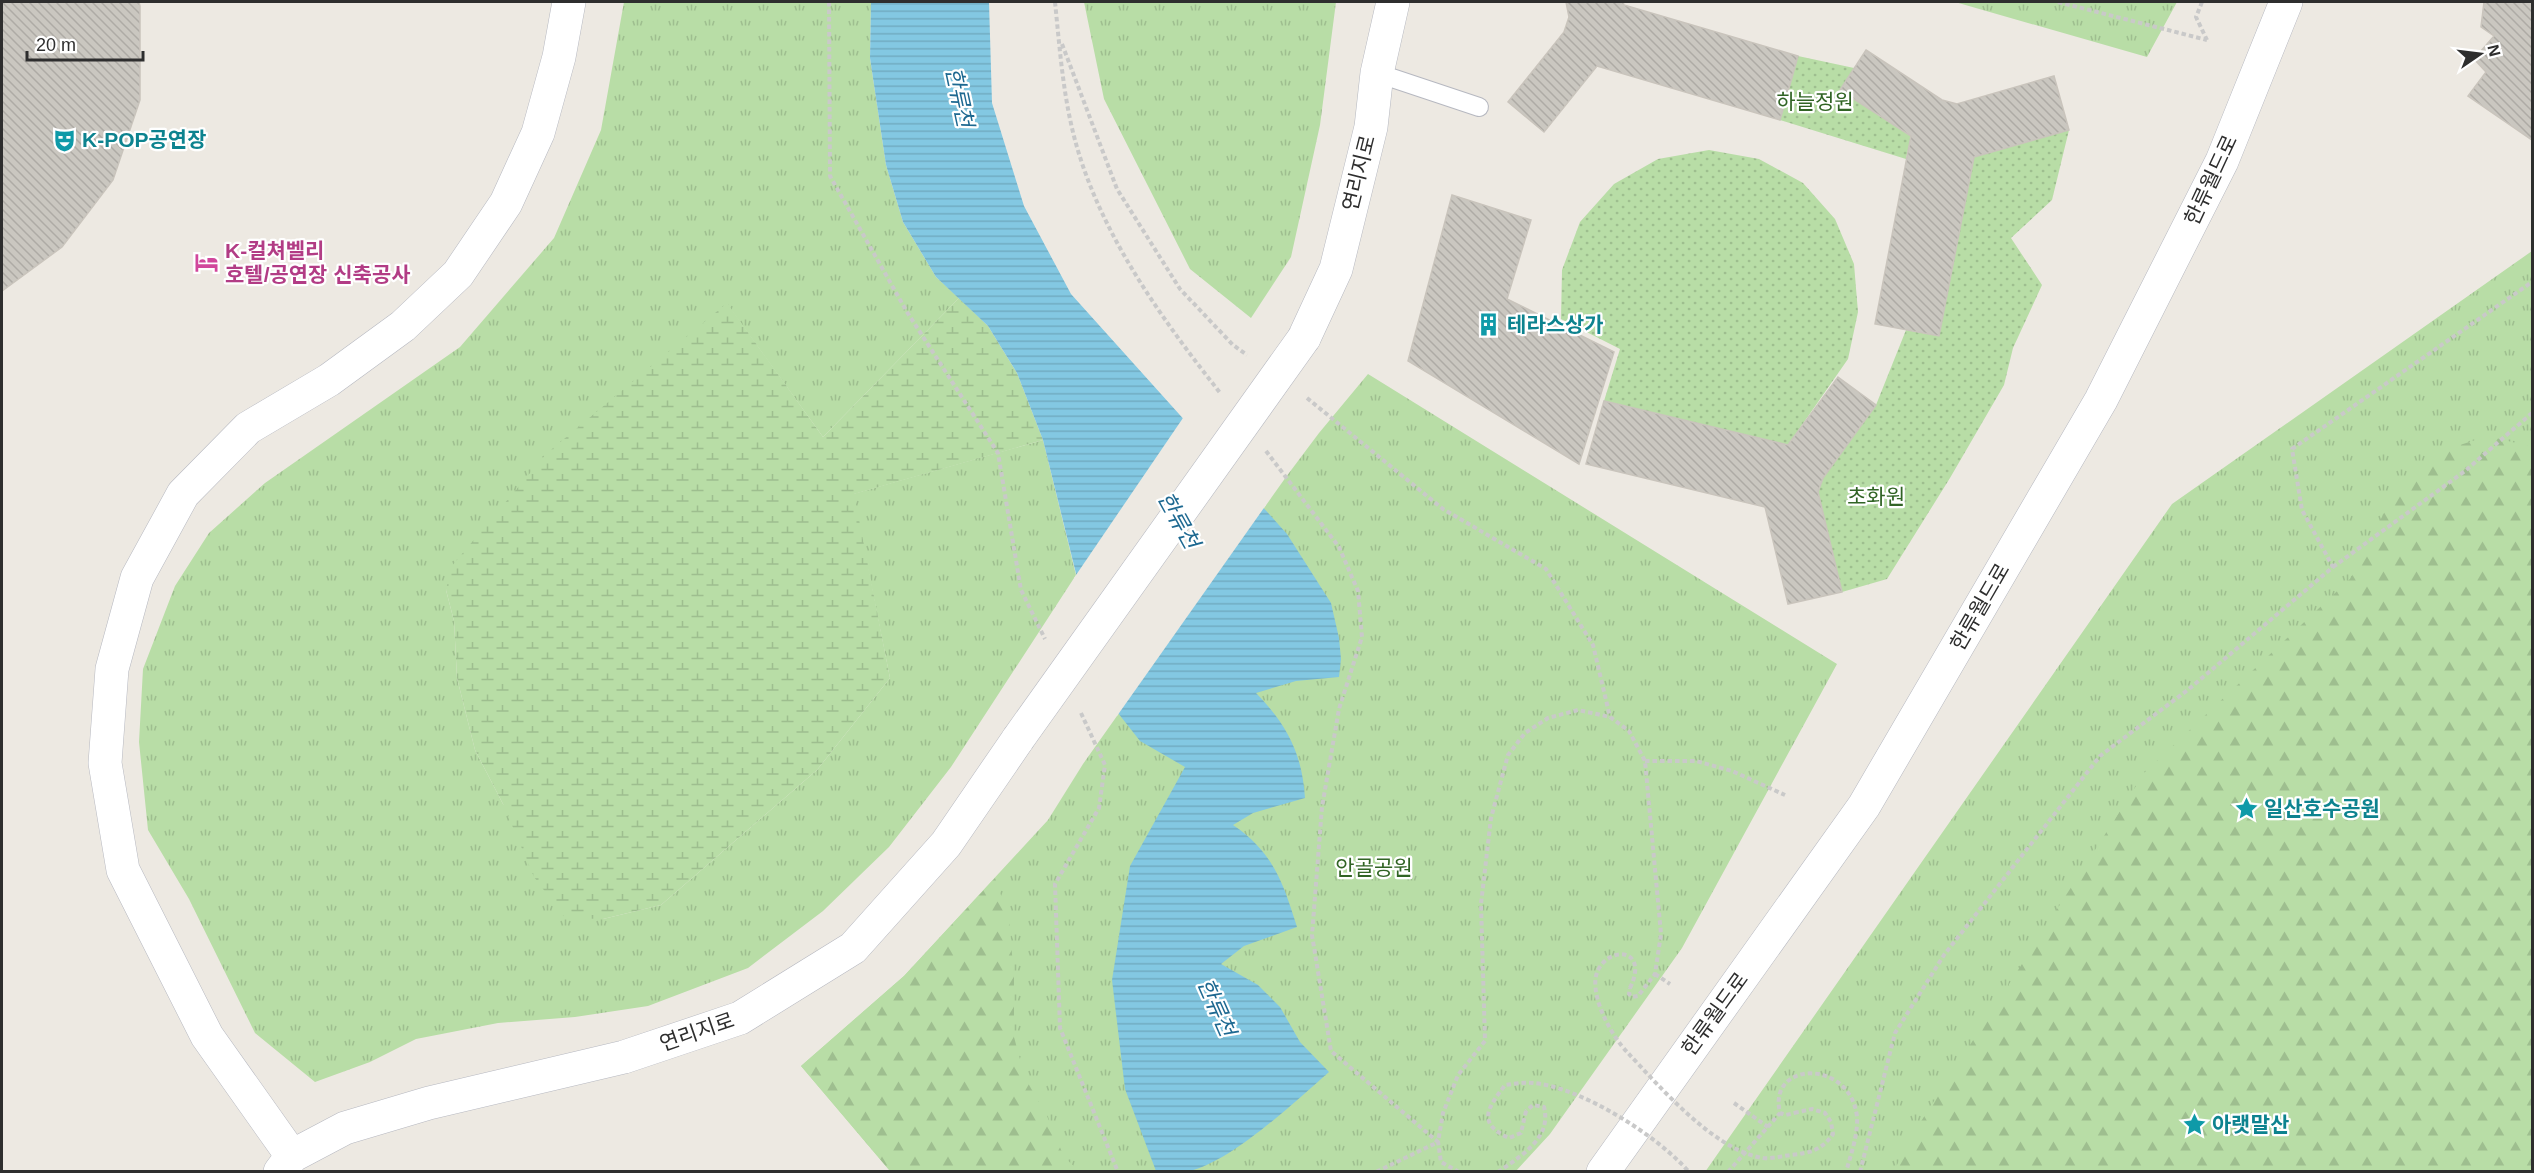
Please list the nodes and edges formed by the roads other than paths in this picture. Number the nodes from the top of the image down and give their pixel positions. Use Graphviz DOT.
graph roads {
  1 [pos="569,2"];
  2 [pos="1393,2"];
  3 [pos="2286,2"];
  4 [pos="1377,73"];
  5 [pos="1479,107"];
  6 [pos="286,1164"];
  7 [pos="1603,1172"];
  1 -- 6 [label="street"];
  2 -- 4 [label="street, 연리지로"];
  3 -- 7 [label="street, 한류월드로"];
  4 -- 5 [label="lane"];
  4 -- 6 [label="street, 연리지로, bridge"];
}
